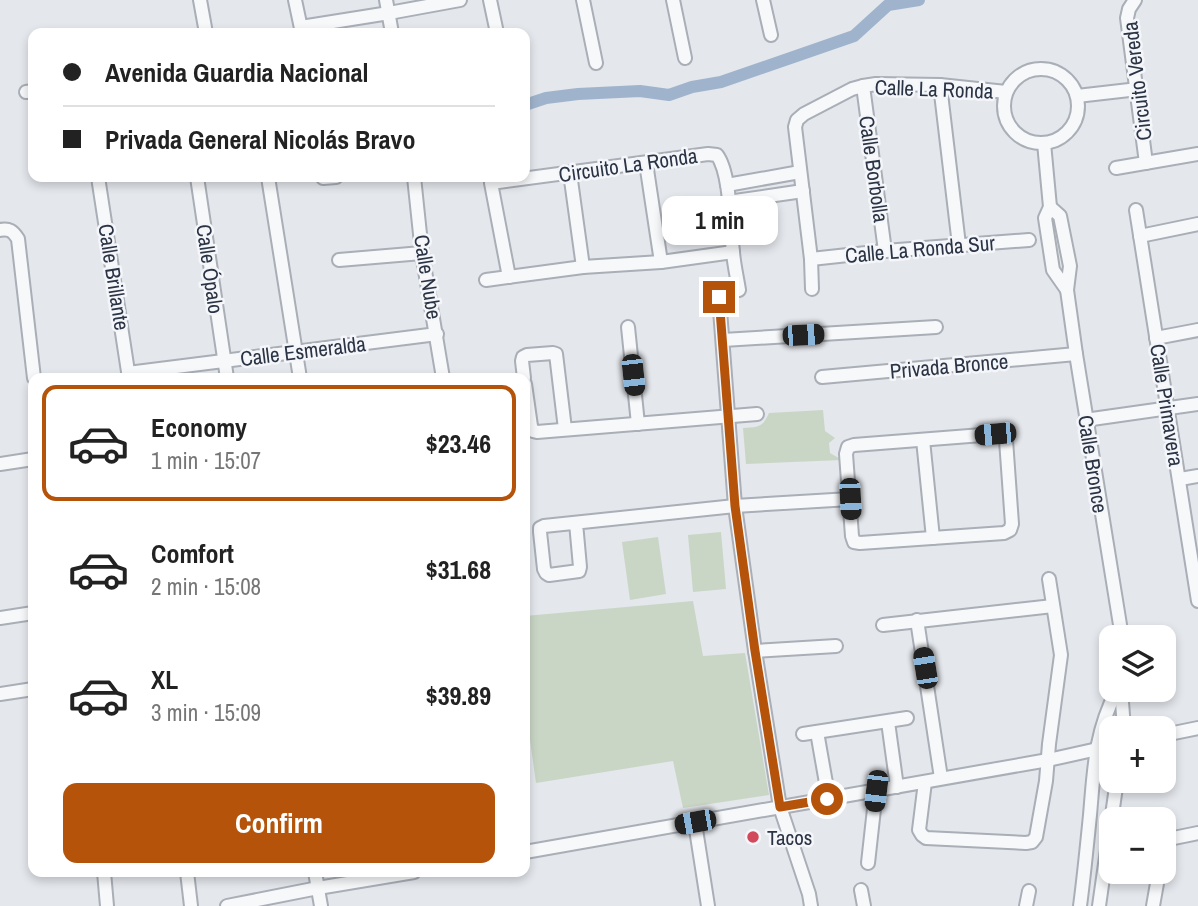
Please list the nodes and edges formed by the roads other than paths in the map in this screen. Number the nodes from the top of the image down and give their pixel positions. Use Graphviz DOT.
graph roads {
  1 [pos="200,0"];
  2 [pos="295,0"];
  3 [pos="460,0"];
  4 [pos="490,0"];
  5 [pos="583,0"];
  6 [pos="673,0"];
  7 [pos="763,0"];
  8 [pos="1135,0"];
  9 [pos="388,7"];
  10 [pos="205,28"];
  11 [pos="302,28"];
  12 [pos="309,28"];
  13 [pos="391,28"];
  14 [pos="496,28"];
  15 [pos="771,35"];
  16 [pos="685,58"];
  17 [pos="596,63"];
  18 [pos="940,85"];
  19 [pos="863,86"];
  20 [pos="1138,89"];
  21 [pos="1006,92"];
  22 [pos="1077,96"];
  23 [pos="1044,143"];
  24 [pos="1198,154"];
  25 [pos="646,163"];
  26 [pos="1146,163"];
  27 [pos="1116,168"];
  28 [pos="800,172"];
  29 [pos="570,173"];
  30 [pos="530,178"];
  31 [pos="99,182"];
  32 [pos="198,182"];
  33 [pos="269,182"];
  34 [pos="415,182"];
  35 [pos="499,182"];
  36 [pos="727,184"];
  37 [pos="803,191"];
  38 [pos="728,202"];
  39 [pos="1051,207"];
  40 [pos="1136,210"];
  41 [pos="1198,224"];
  42 [pos="0,230"];
  43 [pos="1063,233"];
  44 [pos="1048,236"];
  45 [pos="1140,236"];
  46 [pos="1029,240"];
  47 [pos="959,245"];
  48 [pos="886,251"];
  49 [pos="422,253"];
  50 [pos="733,253"];
  51 [pos="811,259"];
  52 [pos="339,260"];
  53 [pos="660,262"];
  54 [pos="583,267"];
  55 [pos="509,277"];
  56 [pos="486,280"];
  57 [pos="812,289"];
  58 [pos="739,290"];
  59 [pos="1067,290"];
  60 [pos="719,297"];
  61 [pos="628,327"];
  62 [pos="936,327"];
  63 [pos="1198,330"];
  64 [pos="437,334"];
  65 [pos="1156,338"];
  66 [pos="723,340"];
  67 [pos="297,351"];
  68 [pos="1076,354"];
  69 [pos="224,361"];
  70 [pos="33,373"];
  71 [pos="129,373"];
  72 [pos="148,373"];
  73 [pos="226,373"];
  74 [pos="299,373"];
  75 [pos="442,373"];
  76 [pos="523,373"];
  77 [pos="822,377"];
  78 [pos="1198,404"];
  79 [pos="1168,408"];
  80 [pos="530,413"];
  81 [pos="757,414"];
  82 [pos="729,417"];
  83 [pos="1085,420"];
  84 [pos="638,424"];
  85 [pos="565,429"];
  86 [pos="923,440"];
  87 [pos="28,461"];
  88 [pos="0,464"];
  89 [pos="1198,476"];
  90 [pos="1180,480"];
  91 [pos="850,499"];
  92 [pos="735,506"];
  93 [pos="576,523"];
  94 [pos="933,538"];
  95 [pos="1194,546"];
  96 [pos="1049,579"];
  97 [pos="1198,601"];
  98 [pos="1053,606"];
  99 [pos="28,614"];
  100 [pos="0,618"];
  101 [pos="917,621"];
  102 [pos="883,625"];
  103 [pos="1120,625"];
  104 [pos="836,646"];
  105 [pos="755,651"];
  106 [pos="28,690"];
  107 [pos="0,694"];
  108 [pos="1112,702"];
  109 [pos="907,718"];
  110 [pos="888,722"];
  111 [pos="1198,728"];
  112 [pos="817,732"];
  113 [pos="1176,733"];
  114 [pos="803,734"];
  115 [pos="1099,748"];
  116 [pos="1096,749"];
  117 [pos="1048,760"];
  118 [pos="941,778"];
  119 [pos="925,782"];
  120 [pos="897,787"];
  121 [pos="876,791"];
  122 [pos="827,799"];
  123 [pos="780,807"];
  124 [pos="695,822"];
  125 [pos="1198,833"];
  126 [pos="1176,838"];
  127 [pos="530,851"];
  128 [pos="868,863"];
  129 [pos="1086,864"];
  130 [pos="1099,865"];
  131 [pos="104,877"];
  132 [pos="188,877"];
  133 [pos="316,877"];
  134 [pos="384,877"];
  135 [pos="1103,884"];
  136 [pos="1156,884"];
  137 [pos="318,888"];
  138 [pos="861,890"];
  139 [pos="1029,891"];
  140 [pos="107,906"];
  141 [pos="191,906"];
  142 [pos="227,906"];
  143 [pos="321,906"];
  144 [pos="709,906"];
  145 [pos="811,906"];
  146 [pos="864,906"];
  147 [pos="1026,906"];
  148 [pos="1080,906"];
  149 [pos="1098,906"];
  150 [pos="1153,906"];
  1 -- 10 [label="street"];
  2 -- 11 [label="street"];
  3 -- 9 [label="street"];
  4 -- 14 [label="street"];
  5 -- 17 [label="street"];
  6 -- 16 [label="street"];
  7 -- 15 [label="street"];
  8 -- 20 [label="street, Circuito Vereda"];
  9 -- 12 [label="street"];
  9 -- 13 [label="street"];
  18 -- 19 [label="street, Calle La Ronda"];
  18 -- 21 [label="street, Calle La Ronda"];
  18 -- 47 [label="street"];
  19 -- 28 [label="street, Calle La Ronda"];
  19 -- 48 [label="street, Calle Borbolla"];
  20 -- 22 [label="street"];
  20 -- 26 [label="street, Circuito Vereda"];
  21 -- 22 [label="street"];
  21 -- 23 [label="street"];
  22 -- 23 [label="street"];
  23 -- 39 [label="street, Calle Bronce"];
  24 -- 26 [label="street, Circuito Vereda"];
  25 -- 29 [label="street, Circuito La Ronda"];
  25 -- 36 [label="street, Circuito La Ronda"];
  25 -- 53 [label="street"];
  26 -- 27 [label="street, Circuito Vereda"];
  28 -- 36 [label="street"];
  28 -- 37 [label="street, Calle La Ronda"];
  29 -- 30 [label="street, Circuito La Ronda"];
  29 -- 54 [label="street"];
  31 -- 71 [label="street, Calle Brillante"];
  32 -- 69 [label="street, Calle Ópalo"];
  33 -- 67 [label="street"];
  34 -- 49 [label="street, Calle Nube"];
  35 -- 55 [label="street, Circuito La Ronda"];
  36 -- 38 [label="street, Circuito La Ronda"];
  37 -- 38 [label="street"];
  37 -- 51 [label="street, Calle La Ronda"];
  38 -- 50 [label="street"];
  39 -- 43 [label="street, Calle Bronce"];
  39 -- 44 [label="street, Calle Bronce"];
  40 -- 45 [label="street, Calle Primavera"];
  41 -- 45 [label="street"];
  42 -- 70 [label="street"];
  43 -- 44 [label="street"];
  43 -- 59 [label="street, Calle Bronce"];
  44 -- 59 [label="street, Calle Bronce"];
  45 -- 65 [label="street, Calle Primavera"];
  46 -- 47 [label="street, Calle La Ronda Sur"];
  47 -- 48 [label="street, Calle La Ronda Sur"];
  48 -- 51 [label="street, Calle La Ronda Sur"];
  49 -- 52 [label="street"];
  49 -- 64 [label="street, Calle Nube"];
  50 -- 53 [label="street"];
  50 -- 58 [label="street"];
  51 -- 57 [label="street, Calle La Ronda"];
  53 -- 54 [label="street"];
  54 -- 55 [label="street"];
  55 -- 56 [label="street"];
  59 -- 68 [label="street, Calle Bronce"];
  60 -- 66 [label="street"];
  61 -- 84 [label="street"];
  62 -- 66 [label="street"];
  63 -- 65 [label="street"];
  64 -- 67 [label="street, Calle Esmeralda"];
  64 -- 75 [label="street, Calle Nube"];
  65 -- 79 [label="street, Calle Primavera"];
  66 -- 82 [label="street"];
  67 -- 69 [label="street, Calle Esmeralda"];
  67 -- 74 [label="street"];
  68 -- 77 [label="street, Privada Bronce"];
  68 -- 83 [label="street, Calle Bronce"];
  69 -- 72 [label="street, Calle Esmeralda"];
  69 -- 73 [label="street, Calle Ópalo"];
  76 -- 85 [label="street"];
  78 -- 79 [label="street"];
  79 -- 83 [label="street"];
  79 -- 90 [label="street, Calle Primavera"];
  80 -- 85 [label="street"];
  81 -- 82 [label="street"];
  82 -- 84 [label="street"];
  82 -- 92 [label="street"];
  83 -- 103 [label="street, Calle Bronce"];
  84 -- 85 [label="street"];
  86 -- 91 [label="street"];
  86 -- 94 [label="street"];
  86 -- 94 [label="street"];
  87 -- 88 [label="street"];
  89 -- 90 [label="street"];
  90 -- 95 [label="street, Calle Primavera"];
  91 -- 92 [label="street"];
  91 -- 94 [label="street"];
  92 -- 93 [label="street"];
  92 -- 105 [label="street"];
  93 -- 93 [label="street"];
  95 -- 97 [label="street, Calle Primavera"];
  96 -- 98 [label="street"];
  98 -- 101 [label="street"];
  98 -- 117 [label="street"];
  99 -- 100 [label="street"];
  101 -- 102 [label="street"];
  101 -- 118 [label="street"];
  104 -- 105 [label="street"];
  105 -- 123 [label="street"];
  106 -- 107 [label="street"];
  108 -- 116 [label="street"];
  109 -- 110 [label="street"];
  110 -- 112 [label="street"];
  110 -- 120 [label="street"];
  111 -- 113 [label="street"];
  112 -- 114 [label="street"];
  112 -- 122 [label="street"];
  115 -- 116 [label="street"];
  116 -- 117 [label="street"];
  116 -- 129 [label="street"];
  117 -- 118 [label="street"];
  117 -- 119 [label="street"];
  118 -- 119 [label="street"];
  119 -- 120 [label="street"];
  120 -- 121 [label="street"];
  121 -- 122 [label="street"];
  121 -- 128 [label="street"];
  122 -- 123 [label="street"];
  123 -- 124 [label="street"];
  123 -- 145 [label="street"];
  124 -- 127 [label="street"];
  124 -- 144 [label="street"];
  125 -- 126 [label="street"];
  129 -- 130 [label="street"];
  129 -- 148 [label="street"];
  131 -- 140 [label="street"];
  132 -- 141 [label="street"];
  133 -- 137 [label="street"];
  134 -- 137 [label="street"];
  135 -- 149 [label="street"];
  136 -- 150 [label="street"];
  137 -- 142 [label="street"];
  137 -- 143 [label="street"];
  138 -- 146 [label="street"];
  139 -- 147 [label="street"];
}
